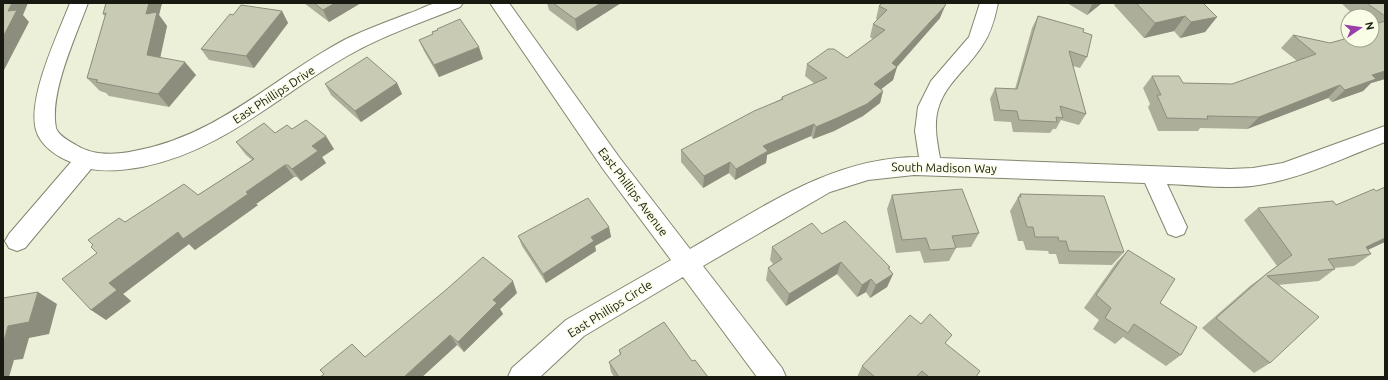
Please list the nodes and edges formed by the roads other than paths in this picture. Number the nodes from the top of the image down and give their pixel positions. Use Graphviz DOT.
graph roads {
  1 [pos="80,3"];
  2 [pos="454,3"];
  3 [pos="498,3"];
  4 [pos="989,3"];
  5 [pos="1385,134"];
  6 [pos="86,160"];
  7 [pos="931,166"];
  8 [pos="1152,175"];
  9 [pos="1176,227"];
  10 [pos="17,241"];
  11 [pos="686,263"];
  12 [pos="521,377"];
  13 [pos="773,377"];
  1 -- 6 [label="street, East Phillips Drive"];
  2 -- 6 [label="street, East Phillips Drive"];
  3 -- 11 [label="street, East Phillips Avenue"];
  4 -- 7 [label="street"];
  5 -- 8 [label="street, South Madison Way"];
  6 -- 10 [label="street"];
  7 -- 8 [label="street, South Madison Way"];
  7 -- 11 [label="street, South Madison Way"];
  8 -- 9 [label="street"];
  11 -- 12 [label="street, East Phillips Circle"];
  11 -- 13 [label="street, East Phillips Avenue"];
}
